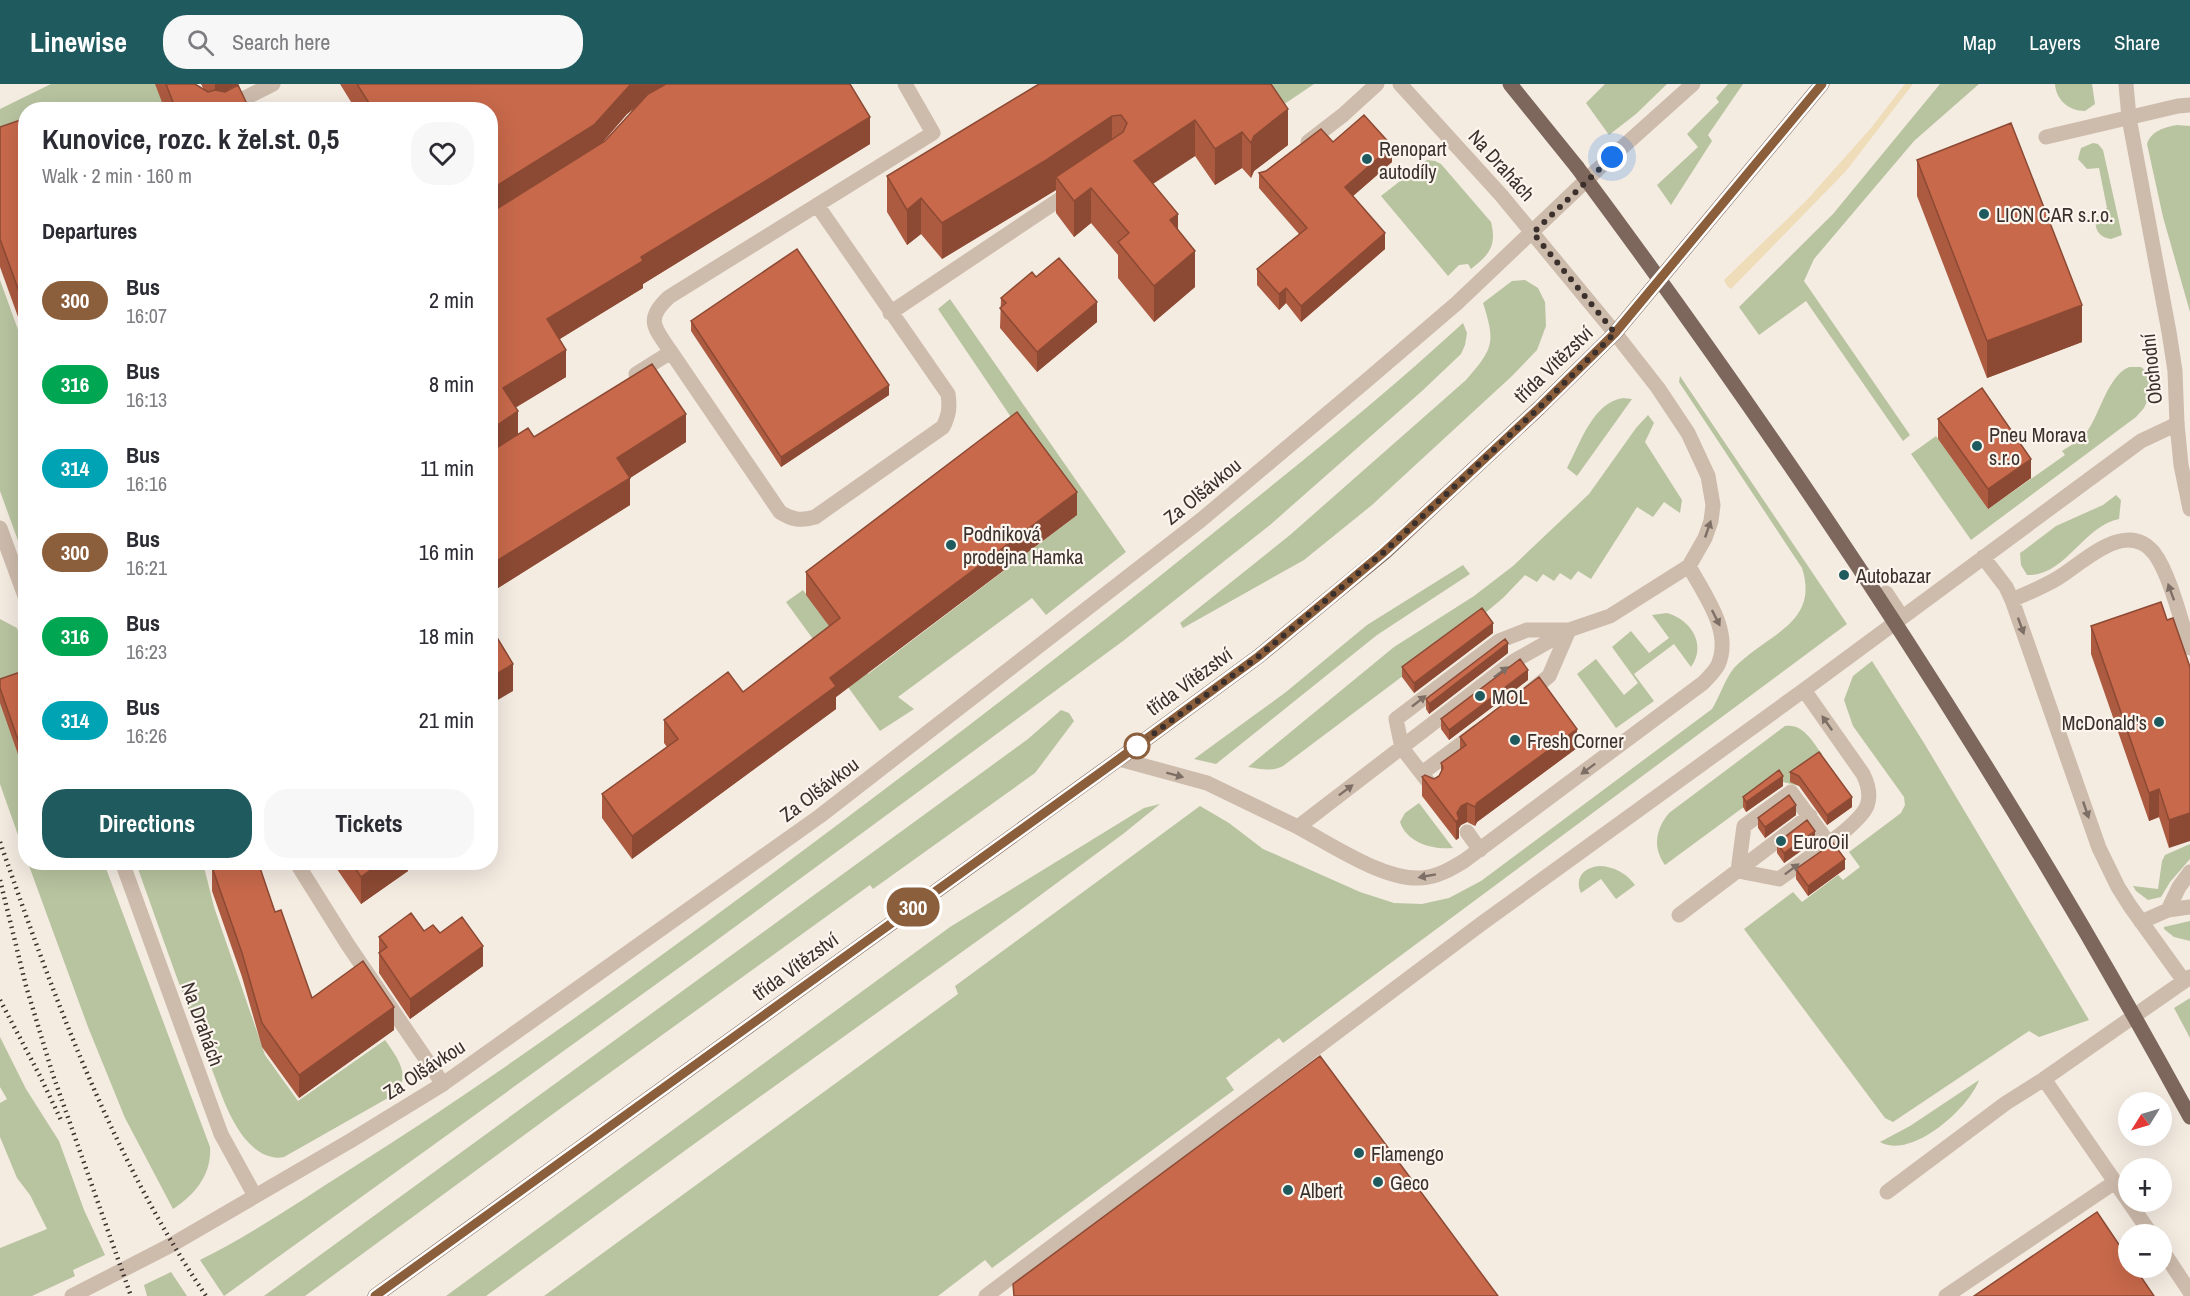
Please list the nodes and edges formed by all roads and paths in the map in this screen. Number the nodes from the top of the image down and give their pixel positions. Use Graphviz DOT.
graph roads {
  1 [pos="273,84"];
  2 [pos="905,84"];
  3 [pos="1377,84"];
  4 [pos="1400,84"];
  5 [pos="1510,84"];
  6 [pos="1693,84"];
  7 [pos="1822,84"];
  8 [pos="2126,84"];
  9 [pos="237,102"];
  10 [pos="2190,105"];
  11 [pos="2129,118"];
  12 [pos="2046,137"];
  13 [pos="1292,154"];
  14 [pos="1088,180"];
  15 [pos="818,205"];
  16 [pos="1533,233"];
  17 [pos="890,313"];
  18 [pos="1615,333"];
  19 [pos="671,352"];
  20 [pos="621,384"];
  21 [pos="2177,424"];
  22 [pos="2190,509"];
  23 [pos="0,528"];
  24 [pos="1983,557"];
  25 [pos="1689,566"];
  26 [pos="18,577"];
  27 [pos="1886,593"];
  28 [pos="2012,600"];
  29 [pos="1902,617"];
  30 [pos="1569,630"];
  31 [pos="2190,648"];
  32 [pos="1804,690"];
  33 [pos="1516,702"];
  34 [pos="1490,722"];
  35 [pos="1402,748"];
  36 [pos="1119,759"];
  37 [pos="1422,773"];
  38 [pos="1433,788"];
  39 [pos="1810,816"];
  40 [pos="1298,827"];
  41 [pos="1467,832"];
  42 [pos="1828,842"];
  43 [pos="1480,850"];
  44 [pos="125,870"];
  45 [pos="301,870"];
  46 [pos="1737,871"];
  47 [pos="2190,872"];
  48 [pos="2190,907"];
  49 [pos="2168,910"];
  50 [pos="1679,915"];
  51 [pos="2141,922"];
  52 [pos="2187,979"];
  53 [pos="2044,1079"];
  54 [pos="443,1084"];
  55 [pos="2190,1117"];
  56 [pos="2115,1182"];
  57 [pos="1887,1192"];
  58 [pos="255,1196"];
  59 [pos="2144,1224"];
  60 [pos="2172,1265"];
  61 [pos="2190,1292"];
  62 [pos="72,1296"];
  63 [pos="375,1296"];
  64 [pos="986,1296"];
  65 [pos="1946,1296"];
  1 -- 9 [label="street"];
  2 -- 15 [label="street"];
  3 -- 13 [label="street"];
  4 -- 16 [label="street, Na Drahách"];
  5 -- 55 [label="main road, bridge"];
  6 -- 16 [label="street, Za Olšávkou"];
  7 -- 18 [label="main road, třída Vítězství"];
  8 -- 11 [label="street, Obchodní"];
  10 -- 11 [label="street"];
  11 -- 12 [label="street"];
  11 -- 21 [label="street, Obchodní"];
  14 -- 17 [label="street"];
  15 -- 17 [label="street"];
  15 -- 19 [label="street"];
  16 -- 18 [label="street, Na Drahách"];
  16 -- 54 [label="street, Za Olšávkou"];
  17 -- 19 [label="street"];
  25 -- 18 [label="street, Na Drahách, one-way"];
  18 -- 36 [label="main road, třída Vítězství"];
  19 -- 20 [label="street"];
  21 -- 22 [label="street, Obchodní"];
  21 -- 24 [label="street"];
  23 -- 26 [label="street"];
  24 -- 28 [label="street"];
  24 -- 29 [label="street"];
  25 -- 30 [label="street"];
  25 -- 43 [label="street, one-way"];
  27 -- 29 [label="street"];
  31 -- 28 [label="street, one-way"];
  28 -- 51 [label="street, one-way"];
  29 -- 32 [label="street"];
  30 -- 33 [label="street"];
  35 -- 30 [label="street, one-way"];
  35 -- 30 [label="street, one-way"];
  42 -- 32 [label="street, one-way"];
  32 -- 64 [label="street"];
  34 -- 37 [label="street"];
  35 -- 37 [label="street"];
  40 -- 35 [label="street, one-way"];
  36 -- 40 [label="street, one-way"];
  36 -- 63 [label="main road, třída Vítězství"];
  37 -- 38 [label="street"];
  39 -- 42 [label="street"];
  39 -- 46 [label="street"];
  39 -- 46 [label="street"];
  43 -- 40 [label="street, one-way"];
  41 -- 43 [label="street"];
  46 -- 42 [label="street, one-way"];
  44 -- 58 [label="street, Na Drahách"];
  45 -- 54 [label="street"];
  46 -- 50 [label="street"];
  47 -- 49 [label="street"];
  48 -- 49 [label="street"];
  49 -- 51 [label="street"];
  51 -- 52 [label="street"];
  52 -- 53 [label="street"];
  53 -- 56 [label="street"];
  53 -- 57 [label="street"];
  54 -- 58 [label="street, Za Olšávkou"];
  56 -- 59 [label="street"];
  56 -- 65 [label="street"];
  58 -- 62 [label="street, Za Olšávkou"];
  60 -- 61 [label="street"];
}
